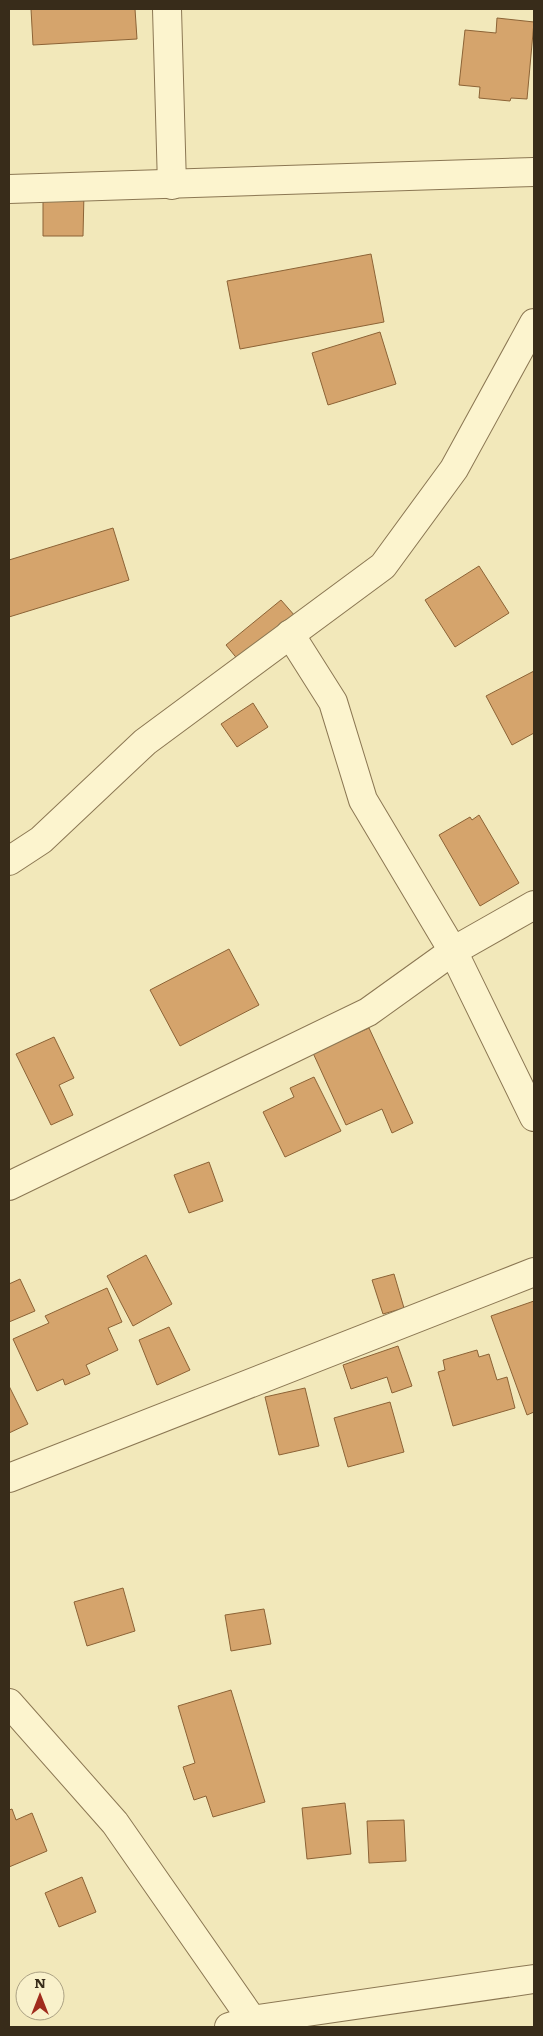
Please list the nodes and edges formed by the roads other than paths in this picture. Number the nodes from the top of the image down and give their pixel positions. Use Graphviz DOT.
graph roads {
  1 [pos="167,9"];
  2 [pos="534,172"];
  3 [pos="172,185"];
  4 [pos="9,189"];
  5 [pos="534,323"];
  6 [pos="290,634"];
  7 [pos="9,861"];
  8 [pos="534,905"];
  9 [pos="453,951"];
  10 [pos="534,1117"];
  11 [pos="9,1186"];
  12 [pos="534,1272"];
  13 [pos="9,1478"];
  14 [pos="9,1703"];
  15 [pos="534,1979"];
  16 [pos="246,2025"];
  1 -- 3 [label="street"];
  2 -- 3 [label="street"];
  3 -- 4 [label="street"];
  5 -- 6 [label="street"];
  6 -- 7 [label="street"];
  6 -- 9 [label="street"];
  8 -- 9 [label="street"];
  9 -- 10 [label="street"];
  9 -- 11 [label="street"];
  12 -- 13 [label="street"];
  14 -- 16 [label="street"];
  15 -- 16 [label="street"];
}
